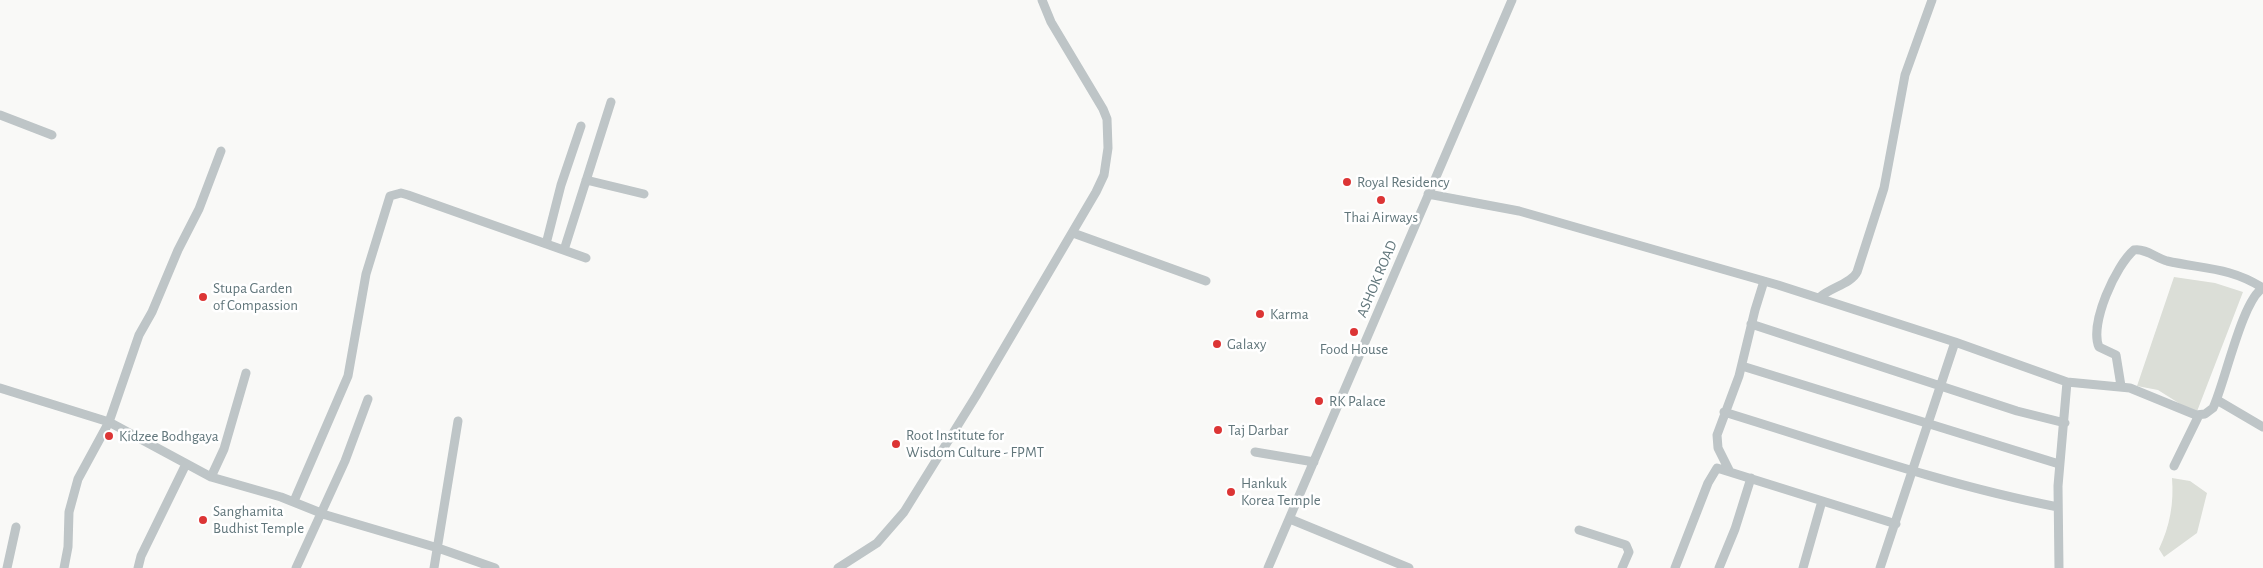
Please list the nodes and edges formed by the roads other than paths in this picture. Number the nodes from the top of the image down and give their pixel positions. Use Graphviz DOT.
graph roads {
  1 [pos="1042,0"];
  2 [pos="1512,0"];
  3 [pos="1932,0"];
  4 [pos="611,102"];
  5 [pos="0,115"];
  6 [pos="580,126"];
  7 [pos="52,135"];
  8 [pos="221,151"];
  9 [pos="586,180"];
  10 [pos="644,194"];
  11 [pos="1428,194"];
  12 [pos="1073,233"];
  13 [pos="546,244"];
  14 [pos="564,250"];
  15 [pos="586,258"];
  16 [pos="1764,280"];
  17 [pos="1206,281"];
  18 [pos="2263,288"];
  19 [pos="1820,297"];
  20 [pos="1752,324"];
  21 [pos="1955,342"];
  22 [pos="1742,366"];
  23 [pos="246,373"];
  24 [pos="2067,382"];
  25 [pos="1941,386"];
  26 [pos="2121,386"];
  27 [pos="0,388"];
  28 [pos="368,399"];
  29 [pos="2217,400"];
  30 [pos="1724,412"];
  31 [pos="2199,415"];
  32 [pos="458,421"];
  33 [pos="109,422"];
  34 [pos="2064,424"];
  35 [pos="1927,425"];
  36 [pos="2263,427"];
  37 [pos="1255,452"];
  38 [pos="1314,462"];
  39 [pos="186,464"];
  40 [pos="2059,464"];
  41 [pos="2174,466"];
  42 [pos="1729,470"];
  43 [pos="1913,472"];
  44 [pos="211,477"];
  45 [pos="1751,478"];
  46 [pos="294,501"];
  47 [pos="1822,501"];
  48 [pos="2058,507"];
  49 [pos="321,514"];
  50 [pos="1290,519"];
  51 [pos="1896,524"];
  52 [pos="16,528"];
  53 [pos="1579,530"];
  54 [pos="438,548"];
  55 [pos="7,568"];
  56 [pos="64,568"];
  57 [pos="138,568"];
  58 [pos="296,568"];
  59 [pos="434,568"];
  60 [pos="495,568"];
  61 [pos="838,568"];
  62 [pos="1268,568"];
  63 [pos="1409,568"];
  64 [pos="1622,568"];
  65 [pos="1675,568"];
  66 [pos="1718,568"];
  67 [pos="1803,568"];
  68 [pos="1880,568"];
  69 [pos="2059,568"];
  1 -- 12 [label="street"];
  2 -- 11 [label="street, ASHOK ROAD"];
  3 -- 19 [label="street"];
  4 -- 9 [label="street"];
  5 -- 7 [label="street"];
  6 -- 13 [label="street"];
  8 -- 33 [label="street"];
  9 -- 10 [label="street"];
  9 -- 14 [label="street"];
  11 -- 16 [label="street"];
  11 -- 38 [label="street, ASHOK ROAD"];
  12 -- 17 [label="street"];
  12 -- 61 [label="street"];
  13 -- 14 [label="street"];
  13 -- 46 [label="street"];
  14 -- 15 [label="street"];
  16 -- 19 [label="street"];
  16 -- 20 [label="street"];
  18 -- 26 [label="street"];
  18 -- 29 [label="street"];
  19 -- 21 [label="street"];
  20 -- 22 [label="street"];
  20 -- 25 [label="street"];
  21 -- 24 [label="street"];
  21 -- 25 [label="street"];
  22 -- 30 [label="street"];
  22 -- 35 [label="street"];
  23 -- 44 [label="street"];
  24 -- 26 [label="street"];
  24 -- 34 [label="street"];
  25 -- 34 [label="street"];
  25 -- 35 [label="street"];
  26 -- 31 [label="street"];
  27 -- 33 [label="street"];
  28 -- 49 [label="street"];
  29 -- 31 [label="street"];
  29 -- 36 [label="street"];
  30 -- 42 [label="street"];
  30 -- 43 [label="street"];
  31 -- 41 [label="street"];
  32 -- 54 [label="street"];
  33 -- 39 [label="street"];
  33 -- 56 [label="street"];
  34 -- 40 [label="street"];
  35 -- 40 [label="street"];
  35 -- 43 [label="street"];
  37 -- 38 [label="street"];
  38 -- 50 [label="street, ASHOK ROAD"];
  39 -- 44 [label="street"];
  39 -- 57 [label="street"];
  40 -- 48 [label="street"];
  42 -- 45 [label="street"];
  42 -- 65 [label="street"];
  43 -- 48 [label="street"];
  43 -- 51 [label="street"];
  44 -- 46 [label="street"];
  45 -- 47 [label="street"];
  45 -- 66 [label="street"];
  46 -- 49 [label="street"];
  47 -- 51 [label="street"];
  47 -- 67 [label="street"];
  48 -- 69 [label="street"];
  49 -- 54 [label="street"];
  49 -- 58 [label="street"];
  50 -- 62 [label="street, ASHOK ROAD"];
  50 -- 63 [label="street"];
  51 -- 68 [label="street"];
  52 -- 55 [label="street"];
  53 -- 64 [label="street"];
  54 -- 59 [label="street"];
  54 -- 60 [label="street"];
}
